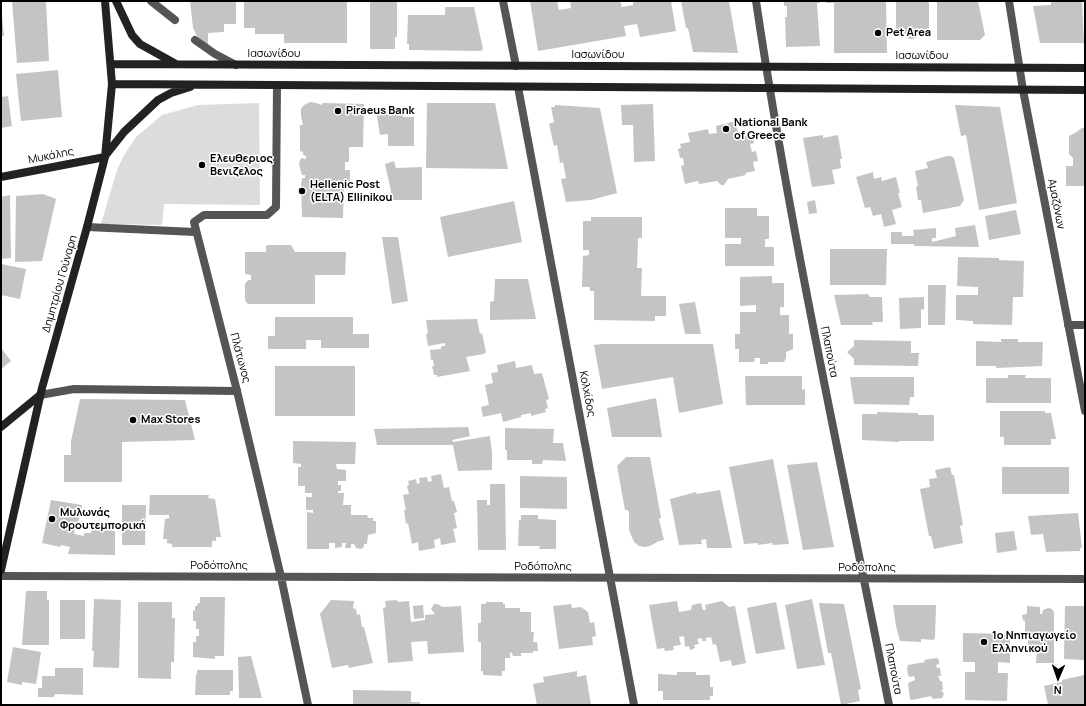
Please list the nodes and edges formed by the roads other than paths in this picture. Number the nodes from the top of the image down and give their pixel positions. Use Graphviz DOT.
graph roads {
  1 [pos="105,1"];
  2 [pos="116,1"];
  3 [pos="150,1"];
  4 [pos="503,1"];
  5 [pos="756,1"];
  6 [pos="1009,1"];
  7 [pos="176,20"];
  8 [pos="195,40"];
  9 [pos="111,64"];
  10 [pos="177,64"];
  11 [pos="236,65"];
  12 [pos="516,66"];
  13 [pos="766,67"];
  14 [pos="1020,68"];
  15 [pos="1085,68"];
  16 [pos="112,84"];
  17 [pos="196,85"];
  18 [pos="277,85"];
  19 [pos="518,87"];
  20 [pos="769,88"];
  21 [pos="1023,90"];
  22 [pos="1085,90"];
  23 [pos="104,157"];
  24 [pos="1,177"];
  25 [pos="87,228"];
  26 [pos="195,232"];
  27 [pos="1068,325"];
  28 [pos="1085,325"];
  29 [pos="237,391"];
  30 [pos="40,395"];
  31 [pos="1085,411"];
  32 [pos="1,427"];
  33 [pos="1,570"];
  34 [pos="1,576"];
  35 [pos="281,577"];
  36 [pos="611,578"];
  37 [pos="864,579"];
  38 [pos="1085,579"];
  39 [pos="308,705"];
  40 [pos="634,705"];
  41 [pos="889,705"];
  1 -- 9 [label="street, Δημητρίου Γούναρη"];
  2 -- 10 [label="street"];
  3 -- 7 [label="street"];
  4 -- 12 [label="street"];
  5 -- 13 [label="street, Πλαπούτα"];
  6 -- 14 [label="street, Αμαζόνων"];
  8 -- 11 [label="street"];
  9 -- 10 [label="street, Ιασωνίδου"];
  9 -- 16 [label="street, Δημητρίου Γούναρη"];
  10 -- 11 [label="street, Ιασωνίδου"];
  11 -- 12 [label="street, Ιασωνίδου"];
  12 -- 13 [label="street, Ιασωνίδου"];
  13 -- 14 [label="street, Ιασωνίδου"];
  13 -- 20 [label="street, Πλαπούτα"];
  14 -- 15 [label="street, Ιασωνίδου"];
  14 -- 21 [label="street, Αμαζόνων"];
  16 -- 17 [label="street"];
  16 -- 23 [label="street, Δημητρίου Γούναρη"];
  17 -- 18 [label="street"];
  17 -- 23 [label="street"];
  18 -- 19 [label="street"];
  18 -- 26 [label="street"];
  19 -- 20 [label="street"];
  19 -- 36 [label="street, Κολχίδος"];
  20 -- 21 [label="street"];
  20 -- 37 [label="street, Πλαπούτα"];
  21 -- 22 [label="street"];
  21 -- 27 [label="street, Αμαζόνων"];
  23 -- 24 [label="street, Μυκάλης"];
  23 -- 25 [label="street, Δημητρίου Γούναρη"];
  25 -- 26 [label="street"];
  25 -- 30 [label="street, Δημητρίου Γούναρη"];
  26 -- 29 [label="street, Πλάτωνος"];
  27 -- 28 [label="street"];
  27 -- 31 [label="street, Αμαζόνων"];
  29 -- 30 [label="street"];
  29 -- 35 [label="street, Πλάτωνος"];
  30 -- 32 [label="street"];
  30 -- 33 [label="street, Δημητρίου Γούναρη"];
  34 -- 35 [label="street, Ροδόπολης"];
  35 -- 36 [label="street, Ροδόπολης"];
  35 -- 39 [label="street, Πλάτωνος"];
  36 -- 37 [label="street, Ροδόπολης"];
  36 -- 40 [label="street, Κολχίδος"];
  37 -- 38 [label="street, Ροδόπολης"];
  37 -- 41 [label="street, Πλαπούτα"];
}
